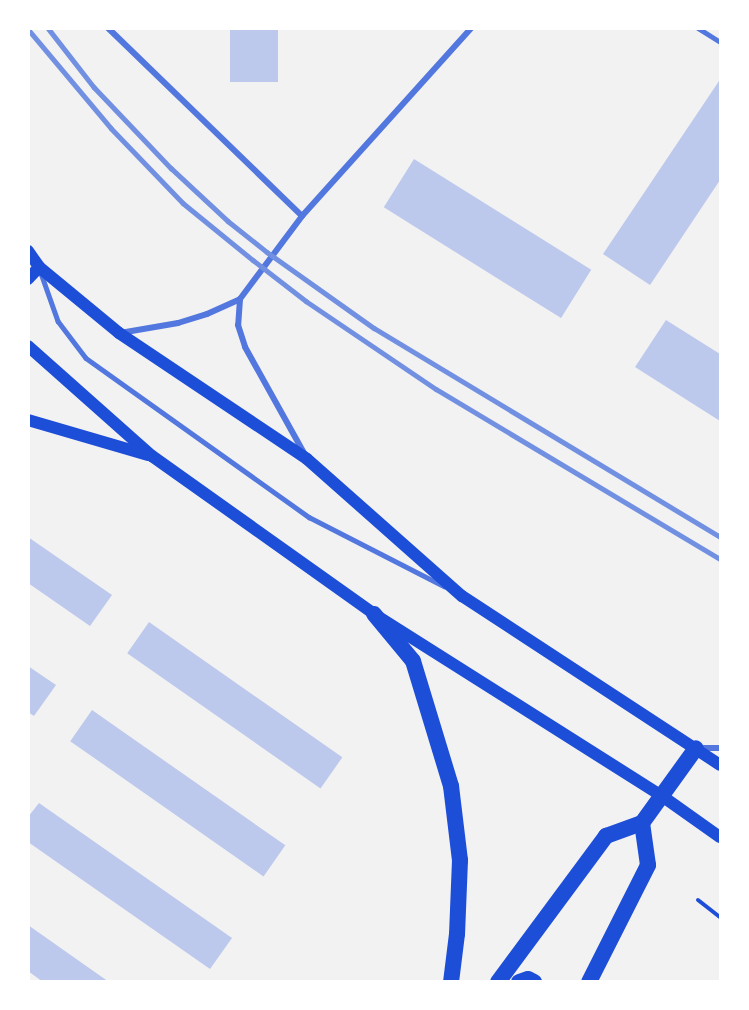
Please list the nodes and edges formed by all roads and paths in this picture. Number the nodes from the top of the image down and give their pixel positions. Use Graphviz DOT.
graph roads {
  1 [pos="108,28"];
  2 [pos="471,28"];
  3 [pos="698,28"];
  4 [pos="720,42"];
  5 [pos="302,216"];
  6 [pos="28,251"];
  7 [pos="39,267"];
  8 [pos="28,279"];
  9 [pos="240,299"];
  10 [pos="119,333"];
  11 [pos="28,346"];
  12 [pos="28,420"];
  13 [pos="152,456"];
  14 [pos="307,459"];
  15 [pos="462,596"];
  16 [pos="374,614"];
  17 [pos="696,748"];
  18 [pos="720,748"];
  19 [pos="720,765"];
  20 [pos="662,796"];
  21 [pos="642,823"];
  22 [pos="720,837"];
  23 [pos="698,900"];
  24 [pos="720,917"];
  25 [pos="451,981"];
  26 [pos="498,981"];
  27 [pos="519,981"];
  28 [pos="534,981"];
  29 [pos="589,981"];
  1 -- 5 [label="street"];
  2 -- 5 [label="street"];
  3 -- 4 [label="lane"];
  5 -- 9 [label="street"];
  6 -- 7 [label="main road"];
  7 -- 8 [label="main road"];
  7 -- 10 [label="main road"];
  7 -- 15 [label="lane"];
  9 -- 10 [label="street"];
  9 -- 14 [label="street"];
  10 -- 14 [label="main road"];
  11 -- 13 [label="main road"];
  12 -- 13 [label="main road"];
  13 -- 16 [label="main road"];
  14 -- 15 [label="main road"];
  15 -- 17 [label="main road"];
  16 -- 20 [label="main road"];
  16 -- 25 [label="highway"];
  17 -- 18 [label="street"];
  17 -- 19 [label="main road"];
  17 -- 20 [label="highway"];
  20 -- 21 [label="highway"];
  20 -- 22 [label="main road"];
  21 -- 26 [label="highway"];
  21 -- 29 [label="highway"];
  23 -- 24 [label="path"];
  27 -- 28 [label="highway"];
}
